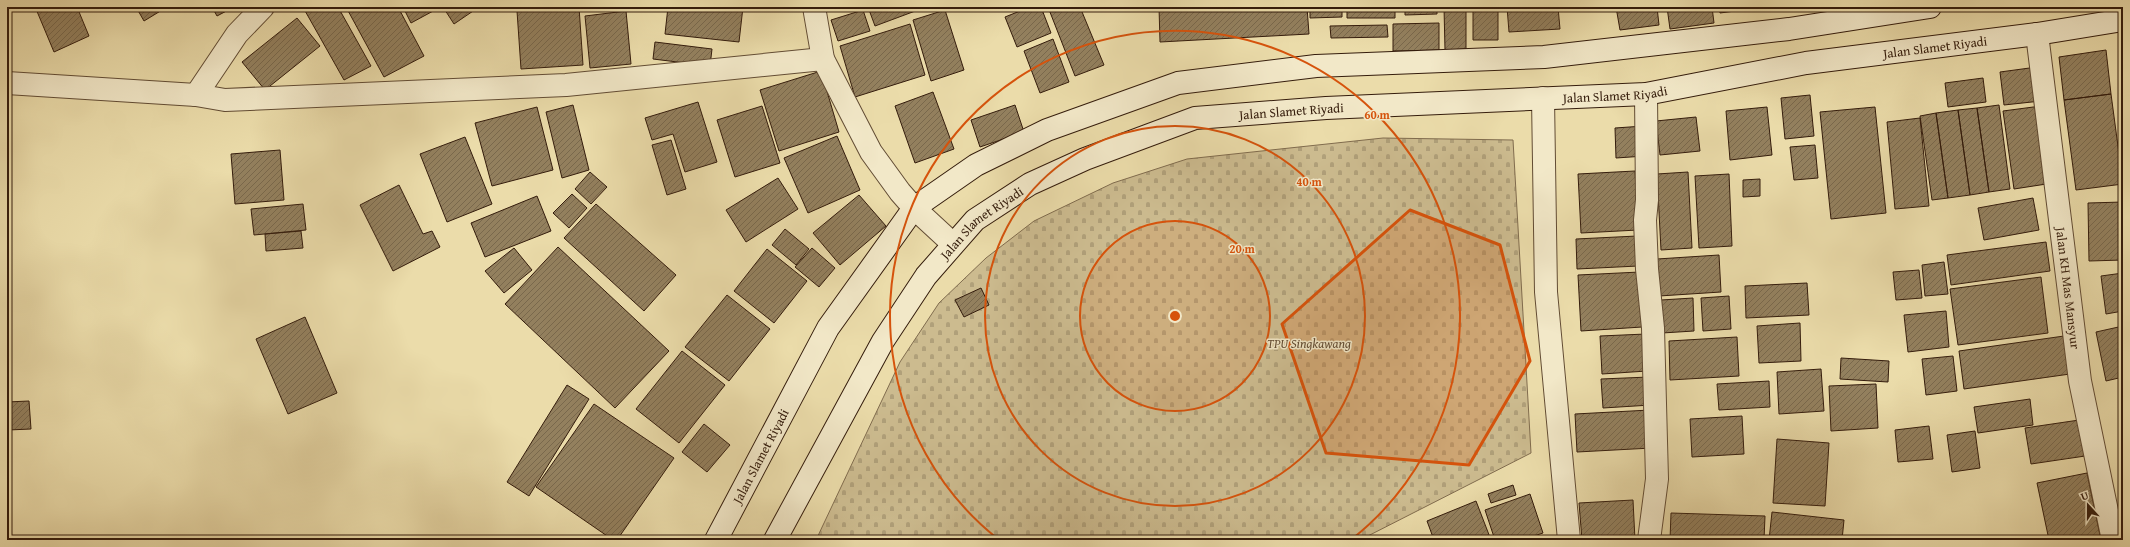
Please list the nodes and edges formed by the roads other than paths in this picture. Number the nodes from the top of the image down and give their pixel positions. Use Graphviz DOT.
graph roads {
  1 [pos="263,7"];
  2 [pos="814,7"];
  3 [pos="1930,7"];
  4 [pos="2123,20"];
  5 [pos="2037,34"];
  6 [pos="823,59"];
  7 [pos="7,83"];
  8 [pos="1646,94"];
  9 [pos="196,95"];
  10 [pos="1543,98"];
  11 [pos="914,208"];
  12 [pos="953,244"];
  13 [pos="716,540"];
  14 [pos="775,540"];
  15 [pos="1569,540"];
  16 [pos="1649,540"];
  17 [pos="2113,540"];
  1 -- 9 [label="main road"];
  2 -- 6 [label="main road"];
  3 -- 11 [label="main road, Jalan Slamet Riyadi"];
  4 -- 5 [label="main road, Jalan Slamet Riyadi"];
  5 -- 8 [label="main road, Jalan Slamet Riyadi"];
  5 -- 17 [label="main road, Jalan KH Mas Mansyur"];
  6 -- 9 [label="main road"];
  6 -- 11 [label="main road"];
  7 -- 9 [label="main road"];
  8 -- 10 [label="main road, Jalan Slamet Riyadi"];
  8 -- 16 [label="main road"];
  10 -- 12 [label="main road, Jalan Slamet Riyadi"];
  10 -- 15 [label="main road"];
  11 -- 12 [label="main road"];
  11 -- 13 [label="main road, Jalan Slamet Riyadi"];
  12 -- 14 [label="main road, Jalan Slamet Riyadi"];
}
